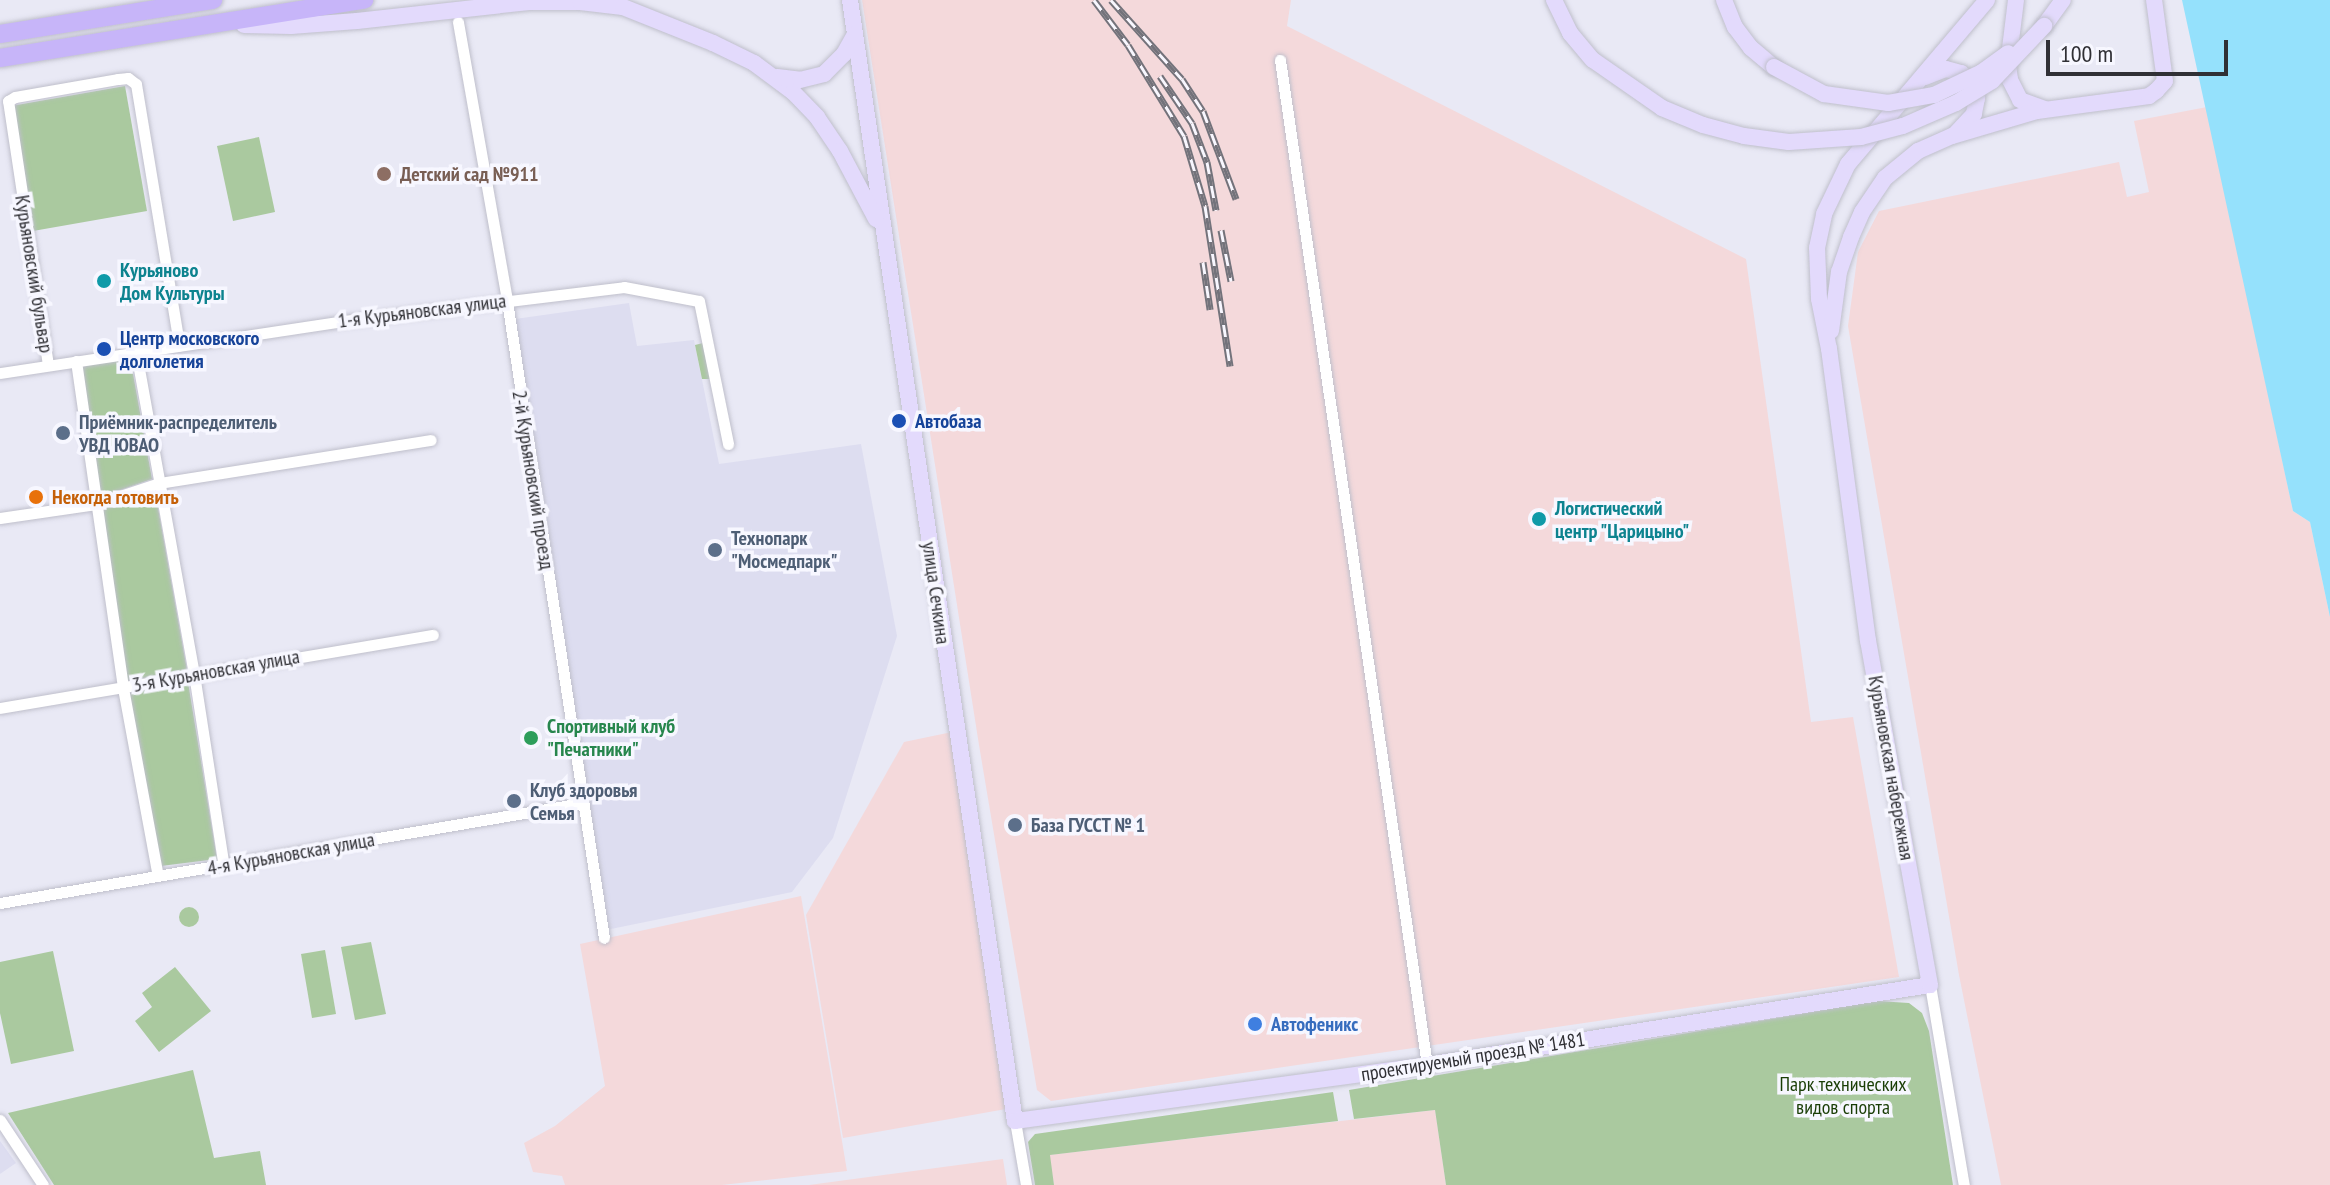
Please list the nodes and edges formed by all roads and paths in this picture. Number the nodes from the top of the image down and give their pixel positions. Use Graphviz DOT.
graph roads {
  1 [pos="210,0"];
  2 [pos="364,0"];
  3 [pos="850,0"];
  4 [pos="1554,0"];
  5 [pos="1724,0"];
  6 [pos="1987,0"];
  7 [pos="2016,0"];
  8 [pos="2063,0"];
  9 [pos="2154,0"];
  10 [pos="458,22"];
  11 [pos="214,24"];
  12 [pos="2044,26"];
  13 [pos="0,34"];
  14 [pos="855,34"];
  15 [pos="0,58"];
  16 [pos="1280,60"];
  17 [pos="772,75"];
  18 [pos="1911,88"];
  19 [pos="2048,110"];
  20 [pos="1952,136"];
  21 [pos="884,234"];
  22 [pos="507,301"];
  23 [pos="179,345"];
  24 [pos="1829,349"];
  25 [pos="136,352"];
  26 [pos="76,361"];
  27 [pos="48,365"];
  28 [pos="0,373"];
  29 [pos="431,440"];
  30 [pos="728,444"];
  31 [pos="159,483"];
  32 [pos="96,504"];
  33 [pos="0,518"];
  34 [pos="433,635"];
  35 [pos="194,674"];
  36 [pos="123,688"];
  37 [pos="0,708"];
  38 [pos="582,803"];
  39 [pos="224,867"];
  40 [pos="158,876"];
  41 [pos="0,903"];
  42 [pos="604,938"];
  43 [pos="1930,985"];
  44 [pos="1427,1065"];
  45 [pos="0,1120"];
  46 [pos="1015,1121"];
  47 [pos="43,1185"];
  48 [pos="1026,1185"];
  49 [pos="1964,1185"];
  1 -- 13 [label="main road"];
  2 -- 11 [label="main road"];
  3 -- 14 [label="street, улица Сечкина"];
  4 -- 12 [label="street, bridge"];
  5 -- 12 [label="street, bridge"];
  6 -- 18 [label="street, Курьяновская набережная"];
  7 -- 19 [label="street"];
  8 -- 12 [label="street"];
  9 -- 19 [label="street, Курьяновская набережная"];
  10 -- 22 [label="street, 2-й Курьяновский проезд"];
  11 -- 15 [label="main road"];
  11 -- 17 [label="street"];
  14 -- 17 [label="street"];
  14 -- 21 [label="street, улица Сечкина"];
  16 -- 44 [label="street"];
  17 -- 21 [label="street"];
  18 -- 20 [label="street"];
  18 -- 24 [label="street, Курьяновская набережная"];
  19 -- 20 [label="street, Курьяновская набережная"];
  20 -- 24 [label="street, Курьяновская набережная"];
  21 -- 46 [label="street, улица Сечкина"];
  22 -- 23 [label="street, 1-я Курьяновская улица"];
  22 -- 30 [label="street, 1-я Курьяновская улица"];
  22 -- 38 [label="street, 2-й Курьяновский проезд"];
  23 -- 25 [label="street, 1-я Курьяновская улица"];
  23 -- 27 [label="street, Курьяновский бульвар"];
  24 -- 43 [label="street, Курьяновская набережная"];
  25 -- 26 [label="street, 1-я Курьяновская улица"];
  25 -- 31 [label="street"];
  26 -- 27 [label="street, 1-я Курьяновская улица"];
  26 -- 32 [label="street, Курьяновский бульвар"];
  27 -- 28 [label="street, 1-я Курьяновская улица"];
  29 -- 31 [label="street"];
  31 -- 32 [label="street"];
  31 -- 35 [label="street"];
  32 -- 33 [label="street"];
  32 -- 36 [label="street, Курьяновский бульвар"];
  34 -- 35 [label="street, 3-я Курьяновская улица"];
  35 -- 36 [label="street, 3-я Курьяновская улица"];
  35 -- 39 [label="street"];
  36 -- 37 [label="street, 3-я Курьяновская улица"];
  36 -- 40 [label="street, Курьяновский бульвар"];
  38 -- 39 [label="street, 4-я Курьяновская улица"];
  38 -- 42 [label="street, 2-й Курьяновский проезд"];
  39 -- 40 [label="street, 4-я Курьяновская улица"];
  40 -- 41 [label="street, 4-я Курьяновская улица"];
  43 -- 44 [label="street, проектируемый проезд № 1481"];
  43 -- 49 [label="street, Курьяновская набережная"];
  44 -- 46 [label="street, проектируемый проезд № 1481"];
  45 -- 47 [label="street"];
  46 -- 48 [label="street, улица Сечкина"];
}
